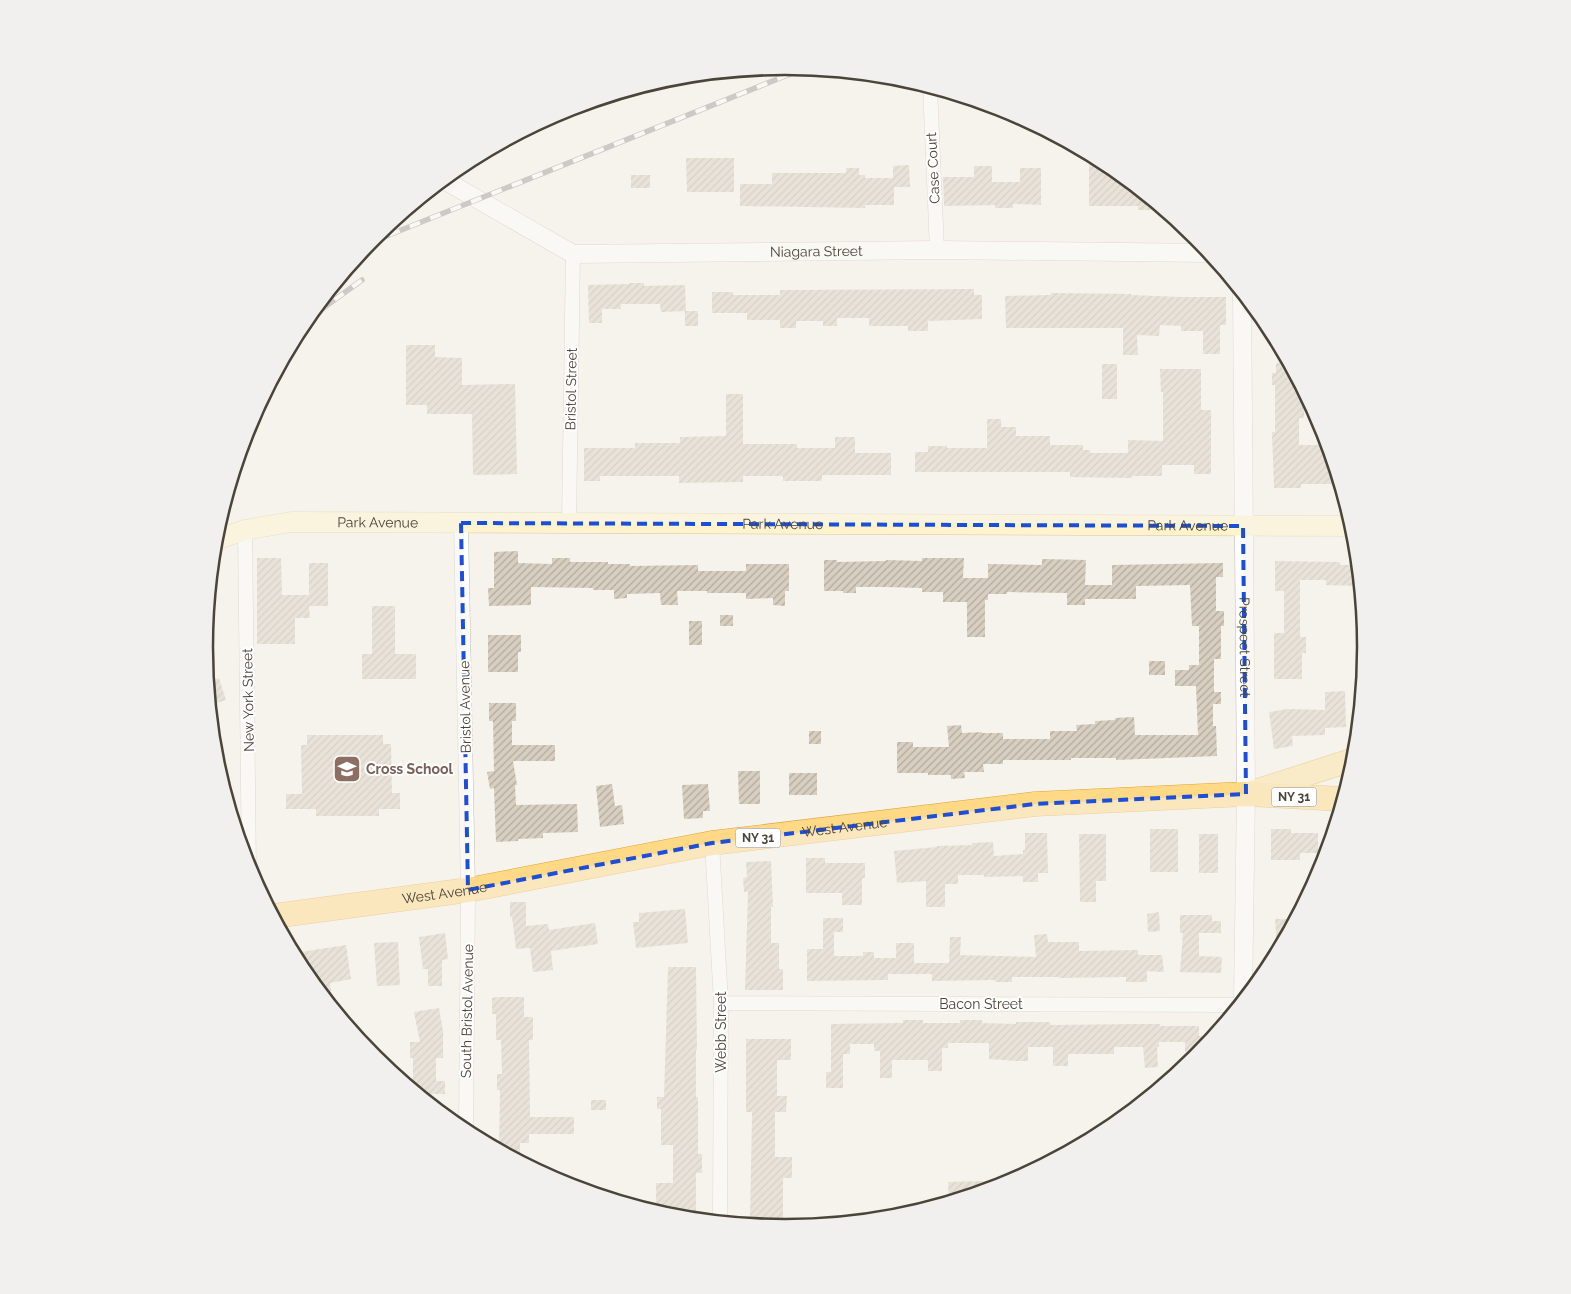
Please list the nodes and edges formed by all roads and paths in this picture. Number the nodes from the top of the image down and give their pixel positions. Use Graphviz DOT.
graph roads {
  1 [pos="930,93"];
  2 [pos="450,184"];
  3 [pos="937,250"];
  4 [pos="1200,253"];
  5 [pos="573,254"];
  6 [pos="1242,303"];
  7 [pos="461,523"];
  8 [pos="569,523"];
  9 [pos="1243,526"];
  10 [pos="1345,526"];
  11 [pos="245,530"];
  12 [pos="224,537"];
  13 [pos="1346,762"];
  14 [pos="1246,794"];
  15 [pos="1337,799"];
  16 [pos="712,843"];
  17 [pos="249,844"];
  18 [pos="468,890"];
  19 [pos="280,915"];
  20 [pos="1243,989"];
  21 [pos="721,1004"];
  22 [pos="1231,1005"];
  23 [pos="466,1122"];
  24 [pos="720,1215"];
  1 -- 3 [label="street, Case Court"];
  2 -- 5 [label="street"];
  3 -- 4 [label="street, Niagara Street"];
  3 -- 5 [label="street, Niagara Street"];
  5 -- 8 [label="street, Bristol Street"];
  6 -- 9 [label="street, Prospect Street"];
  7 -- 8 [label="main road, Park Avenue"];
  7 -- 11 [label="main road, Park Avenue"];
  7 -- 18 [label="street, Bristol Avenue"];
  8 -- 9 [label="main road, Park Avenue"];
  9 -- 10 [label="main road, Park Avenue"];
  9 -- 14 [label="street, Prospect Street"];
  11 -- 12 [label="main road, Park Avenue"];
  11 -- 17 [label="street, New York Street"];
  13 -- 14 [label="main road, West Avenue"];
  14 -- 15 [label="highway, NY 31"];
  14 -- 16 [label="highway, West Avenue / NY 31"];
  14 -- 20 [label="street, Prospect Street"];
  16 -- 18 [label="highway, West Avenue / NY 31"];
  16 -- 21 [label="street, Webb Street"];
  18 -- 19 [label="highway, West Avenue / NY 31"];
  18 -- 23 [label="street, South Bristol Avenue"];
  21 -- 22 [label="street, Bacon Street"];
  21 -- 24 [label="street, Webb Street"];
}
